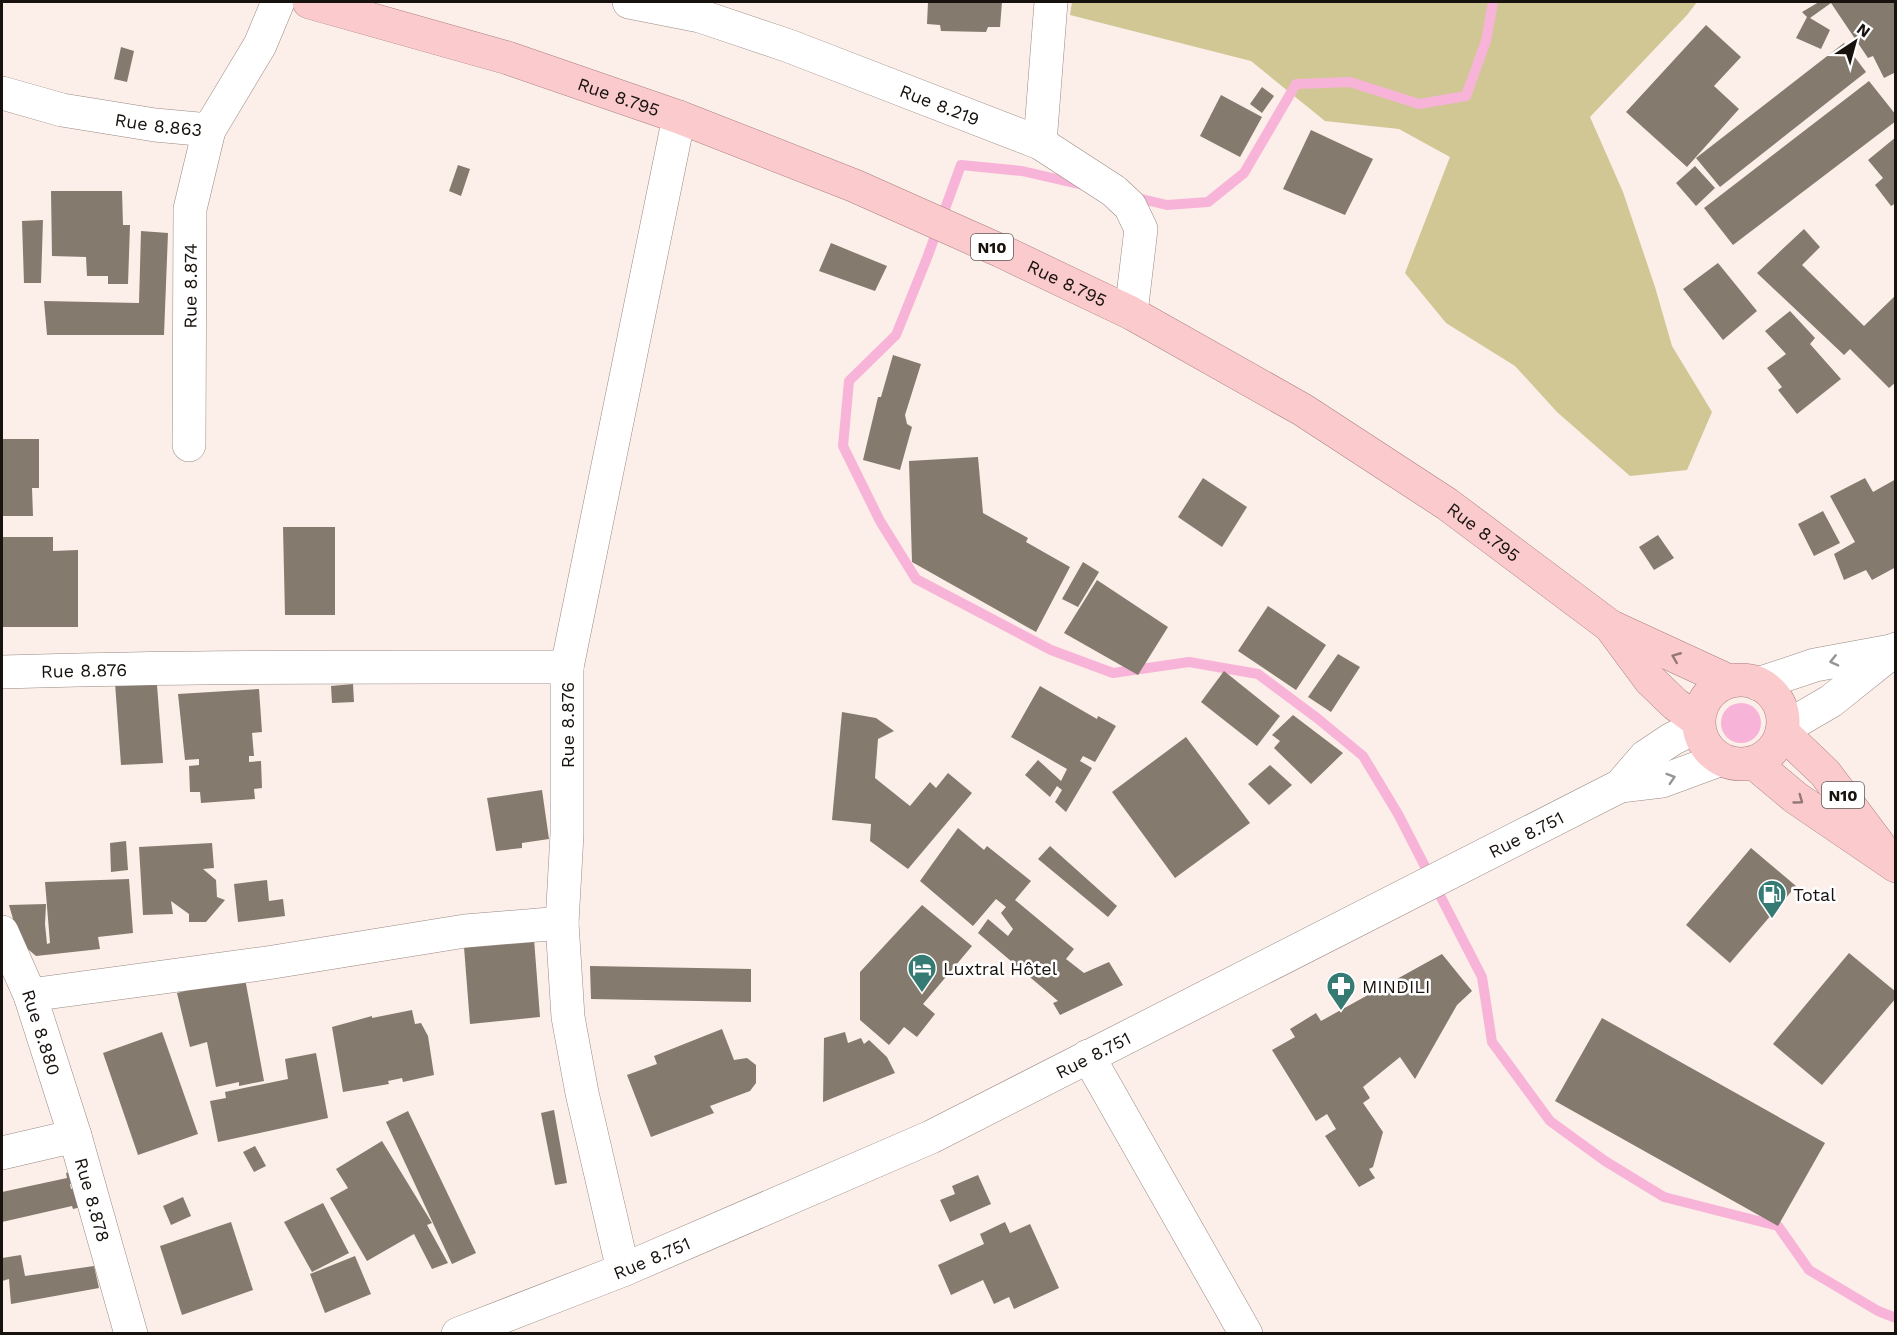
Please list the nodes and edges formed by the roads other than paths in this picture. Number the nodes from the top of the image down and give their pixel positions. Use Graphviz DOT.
graph roads {
  1 [pos="278,2"];
  2 [pos="309,2"];
  3 [pos="629,2"];
  4 [pos="1051,2"];
  5 [pos="702,9"];
  6 [pos="2,93"];
  7 [pos="679,117"];
  8 [pos="209,130"];
  9 [pos="1040,143"];
  10 [pos="1131,313"];
  11 [pos="189,445"];
  12 [pos="1610,626"];
  13 [pos="1893,650"];
  14 [pos="567,667"];
  15 [pos="2,672"];
  16 [pos="1744,682"];
  17 [pos="1698,723"];
  18 [pos="1783,731"];
  19 [pos="1719,760"];
  20 [pos="1754,763"];
  21 [pos="1620,786"];
  22 [pos="1895,866"];
  23 [pos="562,923"];
  24 [pos="2,932"];
  25 [pos="30,995"];
  26 [pos="1088,1056"];
  27 [pos="75,1136"];
  28 [pos="2,1153"];
  29 [pos="623,1270"];
  30 [pos="132,1334"];
  31 [pos="458,1334"];
  32 [pos="1246,1334"];
  1 -- 8 [label="street, Rue 8.863"];
  2 -- 7 [label="highway, Rue 8.795 / N10"];
  3 -- 5 [label="street, Rue 8.219"];
  4 -- 9 [label="street"];
  5 -- 9 [label="street, Rue 8.219"];
  6 -- 8 [label="street, Rue 8.863"];
  7 -- 10 [label="highway, Rue 8.795 / N10"];
  7 -- 14 [label="street"];
  8 -- 11 [label="street, Rue 8.874"];
  9 -- 10 [label="street, Rue 8.219"];
  10 -- 12 [label="highway, Rue 8.795 / N10"];
  16 -- 12 [label="highway, N10, one-way"];
  12 -- 17 [label="highway, Rue 8.795 / N10"];
  13 -- 16 [label="street, one-way"];
  13 -- 18 [label="street"];
  14 -- 15 [label="street, Rue 8.876"];
  14 -- 23 [label="street, Rue 8.876"];
  16 -- 17 [label="highway"];
  16 -- 18 [label="highway"];
  17 -- 19 [label="highway"];
  17 -- 21 [label="street"];
  18 -- 20 [label="highway"];
  18 -- 22 [label="highway, N10"];
  19 -- 20 [label="highway"];
  21 -- 19 [label="street, Rue 8.751, one-way"];
  20 -- 22 [label="highway, N10, one-way"];
  21 -- 26 [label="street, Rue 8.751"];
  23 -- 25 [label="street"];
  23 -- 29 [label="street, Rue 8.876"];
  24 -- 25 [label="street, Rue 8.880"];
  25 -- 27 [label="street, Rue 8.880"];
  26 -- 29 [label="street, Rue 8.751"];
  26 -- 32 [label="street"];
  27 -- 28 [label="street, Rue 8.878"];
  27 -- 30 [label="street, Rue 8.878"];
  29 -- 31 [label="street, Rue 8.751"];
}
